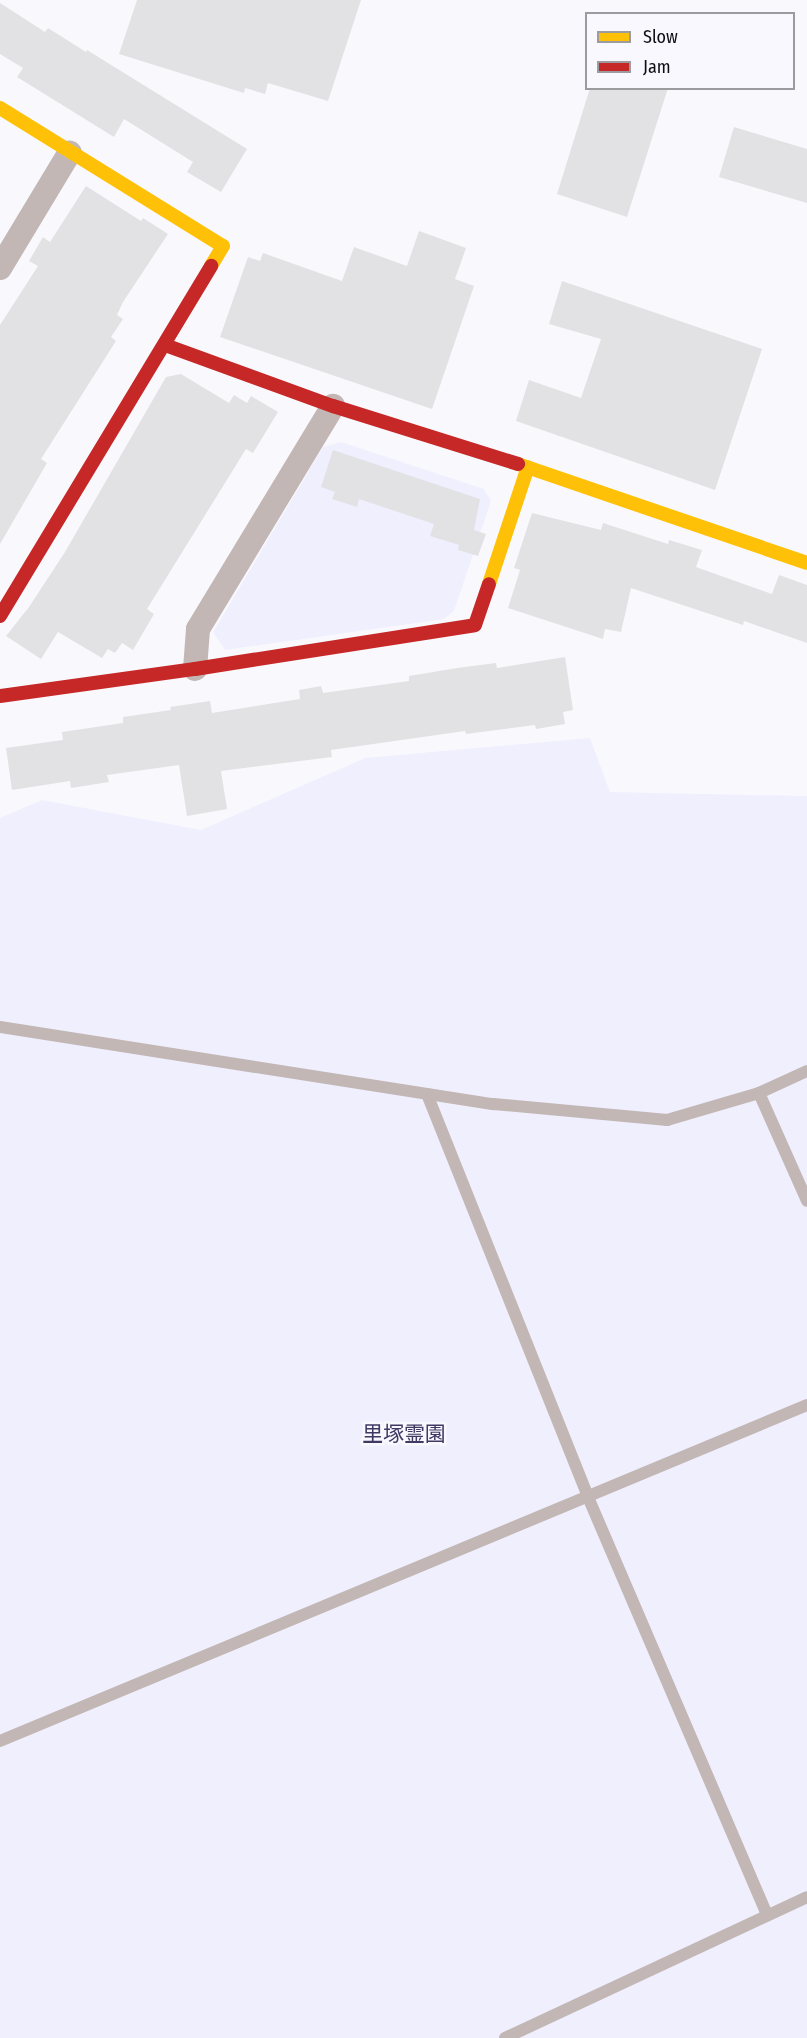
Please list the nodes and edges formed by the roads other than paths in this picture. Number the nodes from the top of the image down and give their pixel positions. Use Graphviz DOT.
graph roads {
  1 [pos="0,108"];
  2 [pos="70,152"];
  3 [pos="0,268"];
  4 [pos="165,345"];
  5 [pos="333,406"];
  6 [pos="528,467"];
  7 [pos="807,563"];
  8 [pos="0,616"];
  9 [pos="195,669"];
  10 [pos="0,696"];
  11 [pos="0,1027"];
  12 [pos="807,1071"];
  13 [pos="759,1093"];
  14 [pos="427,1094"];
  15 [pos="807,1202"];
  16 [pos="807,1405"];
  17 [pos="588,1497"];
  18 [pos="0,1741"];
  19 [pos="807,1897"];
  20 [pos="767,1914"];
  21 [pos="505,2038"];
  1 -- 2 [label="street"];
  2 -- 3 [label="street"];
  2 -- 4 [label="street"];
  4 -- 5 [label="street"];
  4 -- 8 [label="street"];
  5 -- 6 [label="street"];
  5 -- 9 [label="street"];
  6 -- 7 [label="street"];
  6 -- 9 [label="street"];
  9 -- 10 [label="street"];
  11 -- 14 [label="lane"];
  12 -- 13 [label="lane"];
  13 -- 14 [label="lane"];
  13 -- 15 [label="lane"];
  14 -- 17 [label="lane"];
  16 -- 17 [label="lane"];
  17 -- 18 [label="lane"];
  17 -- 20 [label="lane"];
  19 -- 20 [label="lane"];
  20 -- 21 [label="lane"];
}
